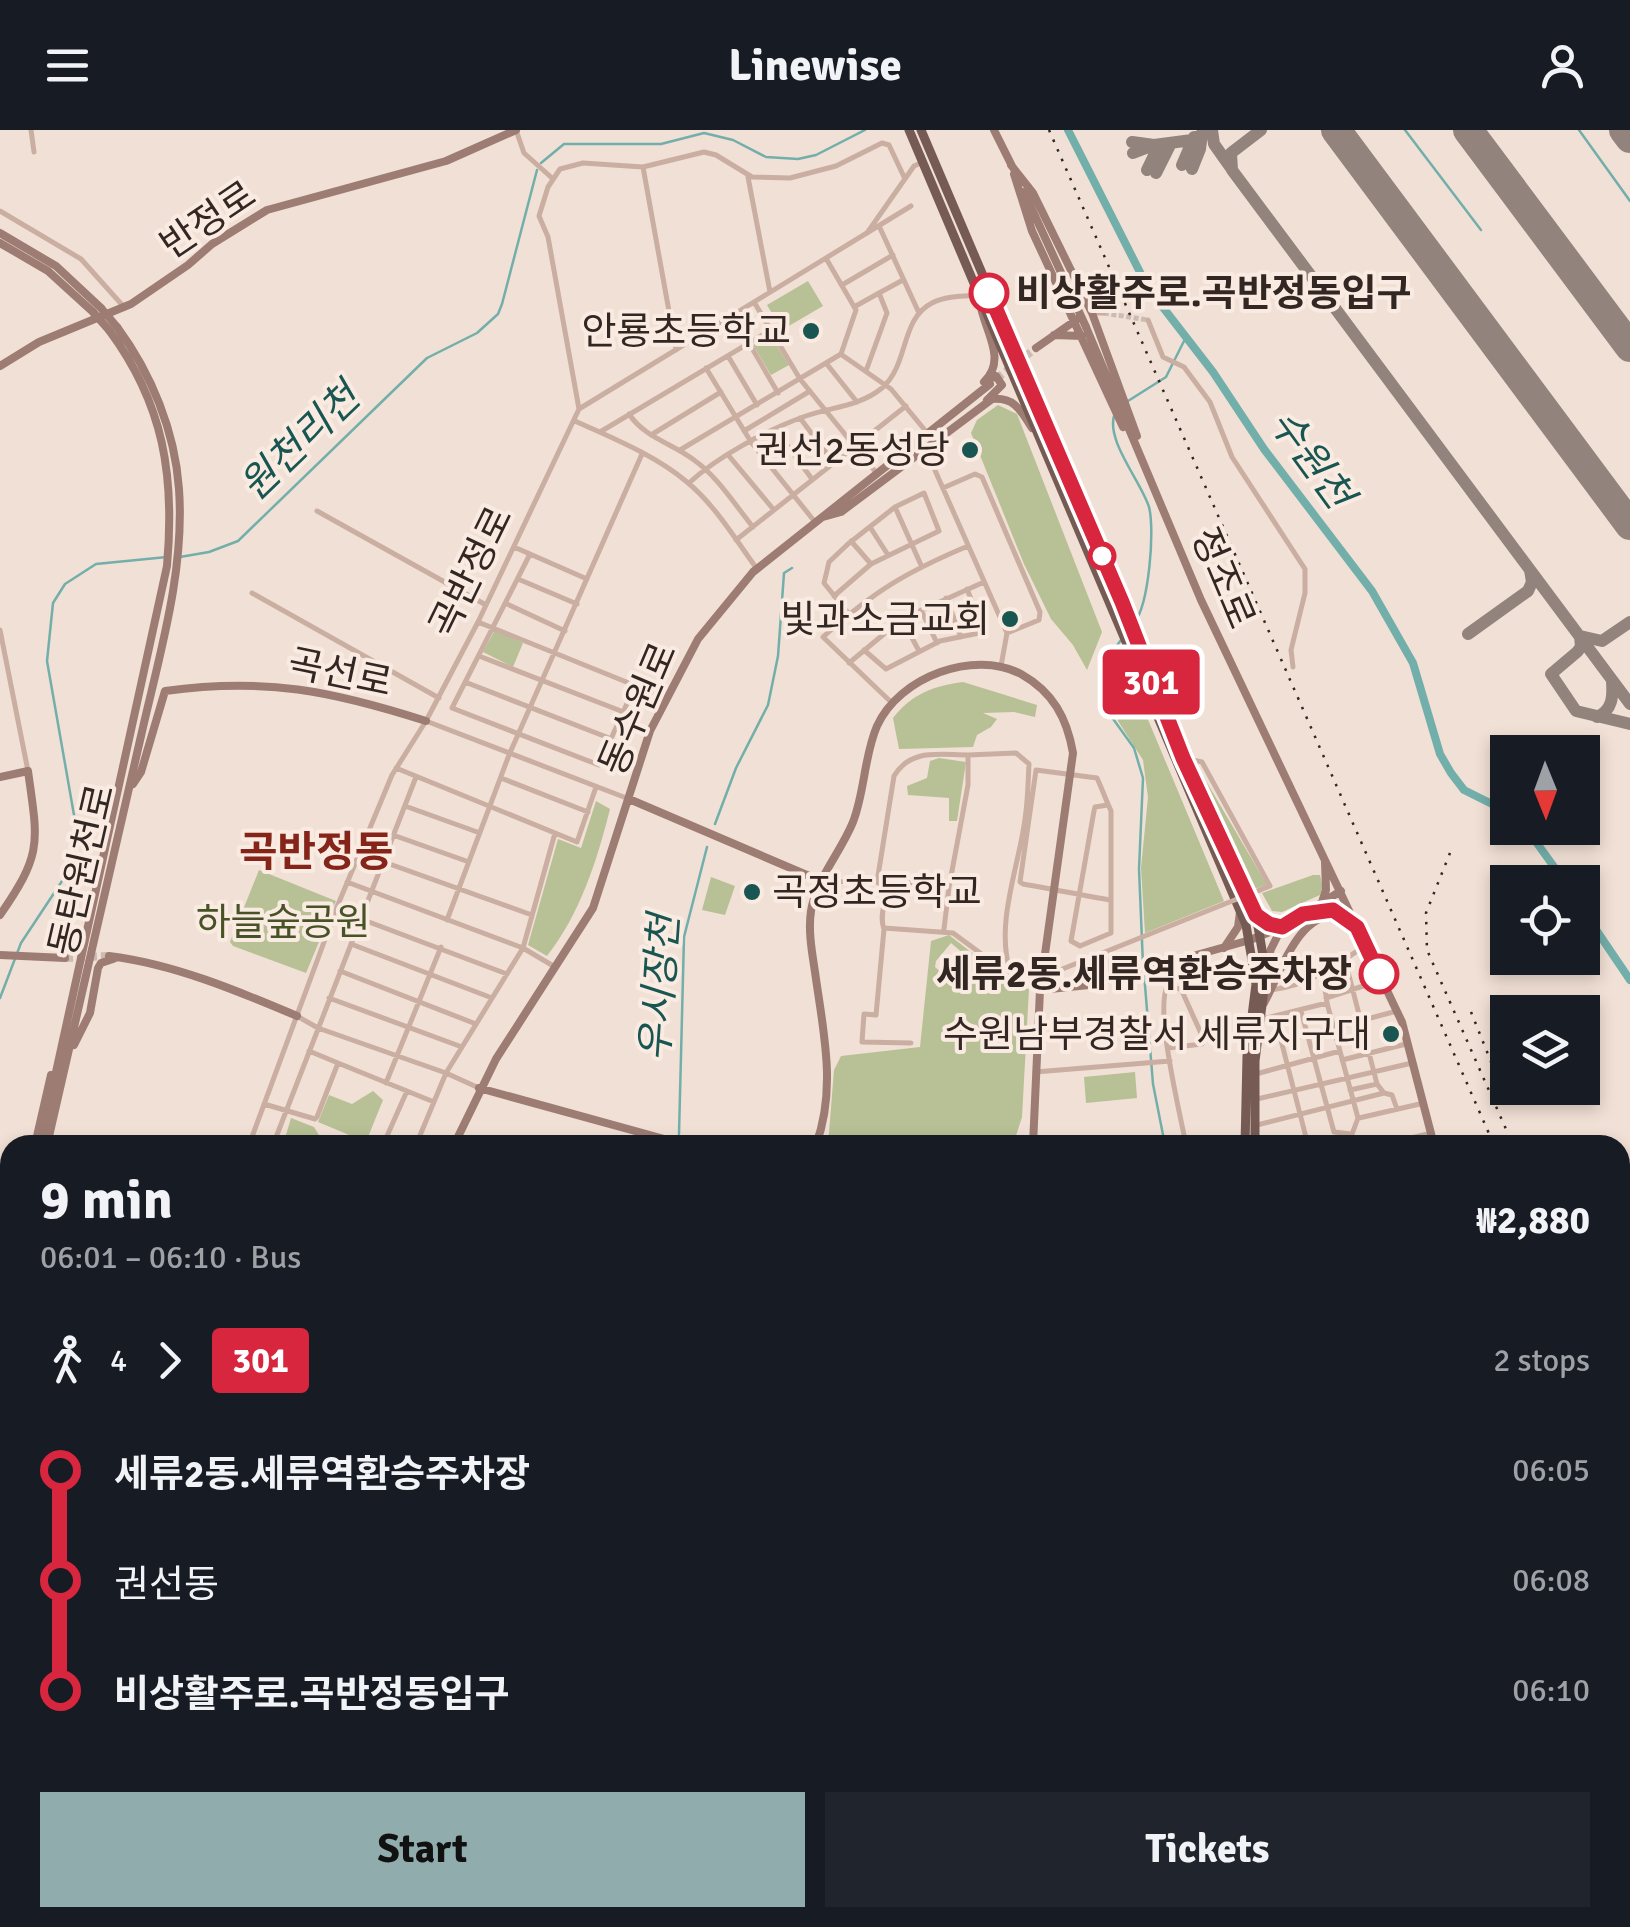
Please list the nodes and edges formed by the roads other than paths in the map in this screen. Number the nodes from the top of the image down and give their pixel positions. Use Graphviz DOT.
graph roads {
  1 [pos="31,130"];
  2 [pos="516,130"];
  3 [pos="909,130"];
  4 [pos="922,130"];
  5 [pos="994,130"];
  6 [pos="504,132"];
  7 [pos="34,152"];
  8 [pos="923,162"];
  9 [pos="1011,165"];
  10 [pos="643,166"];
  11 [pos="748,174"];
  12 [pos="550,177"];
  13 [pos="905,179"];
  14 [pos="911,206"];
  15 [pos="0,210"];
  16 [pos="880,228"];
  17 [pos="0,233"];
  18 [pos="864,237"];
  19 [pos="0,243"];
  20 [pos="892,255"];
  21 [pos="827,260"];
  22 [pos="903,280"];
  23 [pos="842,285"];
  24 [pos="770,292"];
  25 [pos="879,293"];
  26 [pos="978,295"];
  27 [pos="754,302"];
  28 [pos="1071,304"];
  29 [pos="124,307"];
  30 [pos="854,307"];
  31 [pos="97,310"];
  32 [pos="1092,313"];
  33 [pos="918,314"];
  34 [pos="1104,314"];
  35 [pos="1074,320"];
  36 [pos="1148,320"];
  37 [pos="771,330"];
  38 [pos="1058,332"];
  39 [pos="1084,332"];
  40 [pos="749,342"];
  41 [pos="1036,348"];
  42 [pos="676,350"];
  43 [pos="840,354"];
  44 [pos="728,355"];
  45 [pos="826,364"];
  46 [pos="0,366"];
  47 [pos="706,368"];
  48 [pos="866,371"];
  49 [pos="800,380"];
  50 [pos="989,381"];
  51 [pos="886,385"];
  52 [pos="810,391"];
  53 [pos="721,392"];
  54 [pos="778,393"];
  55 [pos="857,402"];
  56 [pos="1119,403"];
  57 [pos="984,404"];
  58 [pos="757,405"];
  59 [pos="906,406"];
  60 [pos="579,409"];
  61 [pos="826,411"];
  62 [pos="629,414"];
  63 [pos="736,418"];
  64 [pos="800,418"];
  65 [pos="575,421"];
  66 [pos="924,429"];
  67 [pos="775,430"];
  68 [pos="744,431"];
  69 [pos="600,432"];
  70 [pos="650,435"];
  71 [pos="751,442"];
  72 [pos="854,448"];
  73 [pos="1046,448"];
  74 [pos="680,450"];
  75 [pos="926,450"];
  76 [pos="642,454"];
  77 [pos="730,456"];
  78 [pos="834,464"];
  79 [pos="706,470"];
  80 [pos="874,470"];
  81 [pos="813,480"];
  82 [pos="689,484"];
  83 [pos="942,489"];
  84 [pos="793,496"];
  85 [pos="895,507"];
  86 [pos="774,510"];
  87 [pos="318,511"];
  88 [pos="817,521"];
  89 [pos="753,527"];
  90 [pos="870,527"];
  91 [pos="736,540"];
  92 [pos="851,541"];
  93 [pos="912,544"];
  94 [pos="968,546"];
  95 [pos="514,548"];
  96 [pos="530,554"];
  97 [pos="888,556"];
  98 [pos="871,564"];
  99 [pos="922,565"];
  100 [pos="757,569"];
  101 [pos="518,578"];
  102 [pos="588,580"];
  103 [pos="984,582"];
  104 [pos="967,589"];
  105 [pos="252,593"];
  106 [pos="834,596"];
  107 [pos="946,598"];
  108 [pos="506,603"];
  109 [pos="486,604"];
  110 [pos="576,604"];
  111 [pos="921,609"];
  112 [pos="849,614"];
  113 [pos="902,620"];
  114 [pos="478,622"];
  115 [pos="492,629"];
  116 [pos="0,630"];
  117 [pos="565,630"];
  118 [pos="1007,633"];
  119 [pos="961,637"];
  120 [pos="937,643"];
  121 [pos="864,650"];
  122 [pos="920,651"];
  123 [pos="554,654"];
  124 [pos="478,656"];
  125 [pos="849,664"];
  126 [pos="1001,666"];
  127 [pos="1293,667"];
  128 [pos="543,680"];
  129 [pos="465,682"];
  130 [pos="635,686"];
  131 [pos="439,698"];
  132 [pos="666,698"];
  133 [pos="893,704"];
  134 [pos="531,708"];
  135 [pos="621,711"];
  136 [pos="142,713"];
  137 [pos="426,722"];
  138 [pos="519,734"];
  139 [pos="609,738"];
  140 [pos="509,755"];
  141 [pos="968,755"];
  142 [pos="1183,758"];
  143 [pos="396,768"];
  144 [pos="28,771"];
  145 [pos="1071,774"];
  146 [pos="0,777"];
  147 [pos="416,777"];
  148 [pos="500,778"];
  149 [pos="596,788"];
  150 [pos="129,789"];
  151 [pos="629,799"];
  152 [pos="1108,804"];
  153 [pos="405,806"];
  154 [pos="490,806"];
  155 [pos="588,812"];
  156 [pos="480,833"];
  157 [pos="555,833"];
  158 [pos="394,835"];
  159 [pos="1324,858"];
  160 [pos="383,862"];
  161 [pos="469,862"];
  162 [pos="821,881"];
  163 [pos="348,882"];
  164 [pos="876,882"];
  165 [pos="949,887"];
  166 [pos="459,889"];
  167 [pos="1052,889"];
  168 [pos="372,891"];
  169 [pos="1340,891"];
  170 [pos="1078,894"];
  171 [pos="1110,900"];
  172 [pos="1322,902"];
  173 [pos="1240,912"];
  174 [pos="1303,914"];
  175 [pos="1256,915"];
  176 [pos="0,916"];
  177 [pos="532,916"];
  178 [pos="1342,916"];
  179 [pos="361,919"];
  180 [pos="448,920"];
  181 [pos="93,926"];
  182 [pos="1282,927"];
  183 [pos="1357,927"];
  184 [pos="884,928"];
  185 [pos="944,930"];
  186 [pos="1262,936"];
  187 [pos="1250,940"];
  188 [pos="350,944"];
  189 [pos="1366,945"];
  190 [pos="441,947"];
  191 [pos="522,948"];
  192 [pos="1224,948"];
  193 [pos="1104,953"];
  194 [pos="2,955"];
  195 [pos="110,956"];
  196 [pos="65,958"];
  197 [pos="124,958"];
  198 [pos="1345,960"];
  199 [pos="556,967"];
  200 [pos="1265,968"];
  201 [pos="340,971"];
  202 [pos="430,973"];
  203 [pos="507,974"];
  204 [pos="1323,975"];
  205 [pos="1012,976"];
  206 [pos="1112,980"];
  207 [pos="1382,980"];
  208 [pos="1040,990"];
  209 [pos="1271,990"];
  210 [pos="1354,990"];
  211 [pos="330,998"];
  212 [pos="492,998"];
  213 [pos="418,1000"];
  214 [pos="1327,1000"];
  215 [pos="1262,1005"];
  216 [pos="1302,1010"];
  217 [pos="1397,1011"];
  218 [pos="297,1016"];
  219 [pos="1276,1017"];
  220 [pos="1260,1020"];
  221 [pos="1361,1021"];
  222 [pos="476,1024"];
  223 [pos="408,1027"];
  224 [pos="318,1028"];
  225 [pos="1334,1028"];
  226 [pos="1308,1035"];
  227 [pos="1283,1041"];
  228 [pos="911,1043"];
  229 [pos="1409,1044"];
  230 [pos="74,1046"];
  231 [pos="462,1047"];
  232 [pos="1168,1048"];
  233 [pos="310,1051"];
  234 [pos="1340,1052"];
  235 [pos="1370,1053"];
  236 [pos="396,1056"];
  237 [pos="1314,1058"];
  238 [pos="1342,1060"];
  239 [pos="1166,1062"];
  240 [pos="1414,1062"];
  241 [pos="338,1064"];
  242 [pos="1289,1065"];
  243 [pos="1374,1071"];
  244 [pos="1035,1072"];
  245 [pos="446,1073"];
  246 [pos="1255,1074"];
  247 [pos="1346,1076"];
  248 [pos="386,1083"];
  249 [pos="1320,1083"];
  250 [pos="1377,1084"];
  251 [pos="479,1088"];
  252 [pos="1294,1089"];
  253 [pos="1350,1090"];
  254 [pos="407,1091"];
  255 [pos="1384,1093"];
  256 [pos="1254,1100"];
  257 [pos="1352,1100"];
  258 [pos="434,1102"];
  259 [pos="1424,1102"];
  260 [pos="264,1104"];
  261 [pos="1327,1107"];
  262 [pos="1397,1109"];
  263 [pos="286,1111"];
  264 [pos="1300,1114"];
  265 [pos="1358,1118"];
  266 [pos="1254,1126"];
  267 [pos="1432,1133"];
  268 [pos="1351,1134"];
  269 [pos="45,1135"];
  270 [pos="46,1135"];
  271 [pos="253,1135"];
  272 [pos="277,1135"];
  273 [pos="387,1135"];
  274 [pos="420,1135"];
  275 [pos="458,1135"];
  276 [pos="650,1135"];
  277 [pos="819,1135"];
  278 [pos="1033,1135"];
  279 [pos="1184,1135"];
  280 [pos="1245,1135"];
  281 [pos="1254,1135"];
  282 [pos="1305,1135"];
  283 [pos="1425,1135"];
  1 -- 7 [label="street"];
  2 -- 6 [label="street, 반정로"];
  2 -- 12 [label="street"];
  3 -- 8 [label="main road"];
  4 -- 142 [label="main road"];
  5 -- 9 [label="street, 정조로"];
  6 -- 29 [label="street, 반정로"];
  8 -- 13 [label="street"];
  8 -- 26 [label="main road"];
  9 -- 28 [label="street, 정조로"];
  9 -- 32 [label="street"];
  10 -- 11 [label="street"];
  10 -- 12 [label="street"];
  10 -- 42 [label="street"];
  11 -- 13 [label="street"];
  11 -- 24 [label="street"];
  12 -- 60 [label="street, 곡반정로"];
  13 -- 18 [label="street"];
  14 -- 16 [label="street"];
  15 -- 29 [label="street"];
  16 -- 18 [label="street"];
  16 -- 20 [label="street"];
  17 -- 31 [label="street"];
  18 -- 21 [label="street"];
  19 -- 31 [label="street"];
  20 -- 22 [label="street"];
  20 -- 23 [label="street"];
  21 -- 23 [label="street"];
  21 -- 24 [label="street"];
  22 -- 25 [label="street"];
  22 -- 33 [label="street"];
  23 -- 30 [label="street"];
  24 -- 27 [label="street"];
  25 -- 30 [label="street"];
  25 -- 48 [label="street"];
  26 -- 33 [label="street"];
  26 -- 50 [label="street"];
  26 -- 73 [label="main road"];
  27 -- 37 [label="street"];
  27 -- 42 [label="street"];
  28 -- 35 [label="street"];
  28 -- 38 [label="street"];
  28 -- 39 [label="street, 정조로, bridge"];
  29 -- 46 [label="street, 반정로"];
  30 -- 43 [label="street"];
  31 -- 136 [label="street, 동탄원천로, bridge"];
  32 -- 34 [label="street"];
  32 -- 35 [label="street"];
  32 -- 56 [label="street"];
  33 -- 51 [label="street"];
  35 -- 38 [label="street"];
  35 -- 39 [label="street"];
  36 -- 127 [label="street"];
  37 -- 40 [label="street"];
  37 -- 49 [label="street"];
  38 -- 39 [label="street"];
  38 -- 41 [label="street"];
  39 -- 56 [label="street, 정조로"];
  40 -- 44 [label="street"];
  40 -- 54 [label="street"];
  42 -- 60 [label="street"];
  43 -- 45 [label="street"];
  43 -- 48 [label="street"];
  44 -- 47 [label="street"];
  44 -- 58 [label="street"];
  45 -- 49 [label="street"];
  45 -- 55 [label="street"];
  47 -- 53 [label="street"];
  47 -- 62 [label="street"];
  48 -- 51 [label="street"];
  49 -- 52 [label="street"];
  49 -- 54 [label="street"];
  50 -- 57 [label="street"];
  50 -- 66 [label="street"];
  50 -- 88 [label="street, 동수원로"];
  51 -- 55 [label="street"];
  51 -- 59 [label="street"];
  52 -- 61 [label="street"];
  52 -- 68 [label="street"];
  53 -- 63 [label="street"];
  53 -- 70 [label="street"];
  54 -- 58 [label="street"];
  55 -- 61 [label="street"];
  56 -- 159 [label="street, 정조로"];
  57 -- 73 [label="street"];
  57 -- 75 [label="street"];
  58 -- 63 [label="street"];
  59 -- 66 [label="street"];
  59 -- 72 [label="street"];
  60 -- 65 [label="street, 곡반정로"];
  61 -- 64 [label="street"];
  61 -- 72 [label="street"];
  62 -- 69 [label="street"];
  62 -- 70 [label="street"];
  63 -- 68 [label="street"];
  63 -- 74 [label="street"];
  64 -- 67 [label="street"];
  64 -- 78 [label="street"];
  65 -- 69 [label="street"];
  65 -- 95 [label="street, 곡반정로"];
  66 -- 80 [label="street"];
  67 -- 71 [label="street"];
  67 -- 81 [label="street"];
  68 -- 71 [label="street"];
  69 -- 76 [label="street"];
  70 -- 74 [label="street"];
  71 -- 77 [label="street"];
  71 -- 84 [label="street"];
  72 -- 78 [label="street"];
  72 -- 80 [label="street"];
  73 -- 173 [label="main road"];
  74 -- 79 [label="street"];
  75 -- 83 [label="street"];
  75 -- 88 [label="street"];
  76 -- 82 [label="street"];
  76 -- 102 [label="street"];
  77 -- 79 [label="street"];
  77 -- 86 [label="street"];
  78 -- 81 [label="street"];
  79 -- 82 [label="street"];
  79 -- 89 [label="street"];
  80 -- 88 [label="street"];
  81 -- 84 [label="street"];
  82 -- 91 [label="street"];
  83 -- 94 [label="street"];
  83 -- 118 [label="street"];
  84 -- 86 [label="street"];
  84 -- 88 [label="street"];
  85 -- 90 [label="street"];
  85 -- 93 [label="street"];
  85 -- 93 [label="street"];
  86 -- 89 [label="street"];
  87 -- 109 [label="street"];
  88 -- 100 [label="street, 동수원로"];
  89 -- 91 [label="street"];
  90 -- 92 [label="street"];
  90 -- 97 [label="street"];
  91 -- 100 [label="street"];
  92 -- 98 [label="street"];
  92 -- 106 [label="street"];
  93 -- 97 [label="street"];
  93 -- 99 [label="street"];
  94 -- 99 [label="street"];
  94 -- 103 [label="street"];
  95 -- 96 [label="street"];
  95 -- 109 [label="street, 곡반정로"];
  96 -- 101 [label="street"];
  96 -- 102 [label="street"];
  97 -- 98 [label="street"];
  98 -- 106 [label="street"];
  99 -- 112 [label="street"];
  100 -- 132 [label="street, 동수원로"];
  101 -- 108 [label="street"];
  101 -- 110 [label="street"];
  102 -- 110 [label="street"];
  103 -- 104 [label="street"];
  103 -- 118 [label="street"];
  104 -- 107 [label="street"];
  104 -- 119 [label="street"];
  105 -- 131 [label="street"];
  106 -- 112 [label="street"];
  107 -- 111 [label="street"];
  107 -- 119 [label="street"];
  108 -- 115 [label="street"];
  108 -- 117 [label="street"];
  109 -- 114 [label="street, 곡반정로"];
  110 -- 117 [label="street"];
  111 -- 113 [label="street"];
  111 -- 120 [label="street"];
  112 -- 125 [label="street"];
  113 -- 121 [label="street"];
  113 -- 122 [label="street"];
  114 -- 115 [label="street"];
  114 -- 131 [label="street, 곡반정로"];
  115 -- 123 [label="street"];
  115 -- 124 [label="street"];
  116 -- 144 [label="street"];
  117 -- 123 [label="street"];
  118 -- 126 [label="street"];
  119 -- 120 [label="street"];
  120 -- 122 [label="street"];
  121 -- 122 [label="street"];
  121 -- 125 [label="street"];
  123 -- 128 [label="street"];
  123 -- 130 [label="street"];
  124 -- 128 [label="street"];
  124 -- 129 [label="street"];
  125 -- 133 [label="street"];
  126 -- 133 [label="street"];
  126 -- 145 [label="street"];
  128 -- 134 [label="street"];
  128 -- 135 [label="street"];
  129 -- 134 [label="street"];
  129 -- 138 [label="street"];
  130 -- 132 [label="street"];
  130 -- 135 [label="street"];
  131 -- 137 [label="street, 곡반정로"];
  132 -- 151 [label="street, 동수원로"];
  133 -- 162 [label="street"];
  134 -- 138 [label="street"];
  134 -- 139 [label="street"];
  135 -- 139 [label="street"];
  136 -- 150 [label="street, 동탄원천로"];
  136 -- 181 [label="street, 동탄원천로"];
  137 -- 140 [label="street, 곡선로"];
  137 -- 143 [label="street, 곡반정로"];
  137 -- 150 [label="street, 곡선로"];
  138 -- 139 [label="street"];
  138 -- 140 [label="street"];
  140 -- 148 [label="street"];
  140 -- 149 [label="street, 곡선로"];
  141 -- 164 [label="street"];
  141 -- 165 [label="street"];
  141 -- 205 [label="street"];
  142 -- 175 [label="main road"];
  142 -- 193 [label="street, bridge"];
  143 -- 147 [label="street"];
  143 -- 163 [label="street, 곡반정로"];
  144 -- 146 [label="street"];
  144 -- 176 [label="street"];
  145 -- 152 [label="street"];
  145 -- 167 [label="street"];
  145 -- 167 [label="street"];
  147 -- 153 [label="street"];
  147 -- 154 [label="street"];
  148 -- 154 [label="street"];
  148 -- 155 [label="street"];
  149 -- 151 [label="street, 곡선로"];
  149 -- 155 [label="street"];
  150 -- 181 [label="street, 동탄원천로"];
  151 -- 162 [label="street, 곡선로"];
  151 -- 199 [label="street, 동수원로"];
  152 -- 170 [label="street"];
  152 -- 171 [label="street"];
  153 -- 156 [label="street"];
  153 -- 158 [label="street"];
  154 -- 156 [label="street"];
  154 -- 157 [label="street"];
  155 -- 157 [label="street"];
  156 -- 161 [label="street"];
  157 -- 177 [label="street"];
  158 -- 160 [label="street"];
  158 -- 161 [label="street"];
  159 -- 169 [label="street, 정조로"];
  159 -- 172 [label="street"];
  160 -- 166 [label="street"];
  160 -- 168 [label="street"];
  161 -- 166 [label="street"];
  162 -- 164 [label="street"];
  162 -- 277 [label="street"];
  163 -- 168 [label="street"];
  163 -- 218 [label="street, 곡반정로"];
  164 -- 165 [label="street"];
  164 -- 184 [label="street"];
  165 -- 185 [label="street"];
  166 -- 177 [label="street"];
  166 -- 180 [label="street"];
  167 -- 170 [label="street"];
  167 -- 208 [label="street"];
  168 -- 179 [label="street"];
  168 -- 180 [label="street"];
  169 -- 172 [label="street"];
  169 -- 183 [label="street, 정조로"];
  170 -- 171 [label="street"];
  170 -- 171 [label="street"];
  172 -- 174 [label="street"];
  173 -- 187 [label="main road"];
  173 -- 192 [label="street"];
  174 -- 178 [label="street"];
  174 -- 182 [label="street"];
  175 -- 182 [label="street"];
  175 -- 186 [label="main road"];
  177 -- 191 [label="street"];
  178 -- 183 [label="street"];
  178 -- 209 [label="street"];
  179 -- 188 [label="street"];
  179 -- 190 [label="street"];
  180 -- 191 [label="street"];
  181 -- 230 [label="street"];
  181 -- 269 [label="street, 동탄원천로"];
  182 -- 186 [label="street"];
  182 -- 200 [label="street"];
  183 -- 189 [label="street, 정조로"];
  184 -- 185 [label="street"];
  184 -- 228 [label="street"];
  185 -- 205 [label="street"];
  186 -- 187 [label="street"];
  186 -- 200 [label="main road"];
  187 -- 192 [label="street"];
  187 -- 280 [label="main road"];
  188 -- 201 [label="street"];
  188 -- 202 [label="street"];
  189 -- 198 [label="street"];
  189 -- 207 [label="street, 정조로"];
  190 -- 202 [label="street"];
  190 -- 203 [label="street"];
  191 -- 199 [label="street"];
  191 -- 203 [label="street"];
  192 -- 206 [label="street"];
  193 -- 206 [label="street"];
  193 -- 208 [label="street"];
  194 -- 196 [label="street"];
  195 -- 197 [label="street"];
  197 -- 218 [label="street"];
  197 -- 230 [label="street"];
  198 -- 204 [label="street"];
  198 -- 210 [label="street"];
  199 -- 251 [label="street, 동수원로"];
  200 -- 215 [label="main road"];
  201 -- 211 [label="street"];
  201 -- 213 [label="street"];
  202 -- 212 [label="street"];
  202 -- 213 [label="street"];
  203 -- 212 [label="street"];
  204 -- 209 [label="street"];
  204 -- 214 [label="street"];
  205 -- 208 [label="street"];
  206 -- 208 [label="street"];
  207 -- 210 [label="street"];
  207 -- 217 [label="street, 정조로"];
  208 -- 244 [label="street"];
  209 -- 215 [label="street"];
  210 -- 214 [label="street"];
  210 -- 221 [label="street"];
  211 -- 223 [label="street"];
  211 -- 224 [label="street"];
  212 -- 222 [label="street"];
  213 -- 222 [label="street"];
  213 -- 223 [label="street"];
  214 -- 216 [label="street"];
  214 -- 225 [label="street"];
  215 -- 220 [label="main road"];
  216 -- 219 [label="street"];
  216 -- 226 [label="street"];
  217 -- 221 [label="street"];
  217 -- 229 [label="street, 정조로"];
  218 -- 224 [label="street"];
  218 -- 260 [label="street, 곡반정로"];
  219 -- 220 [label="street"];
  219 -- 227 [label="street"];
  220 -- 246 [label="main road"];
  221 -- 225 [label="street"];
  221 -- 235 [label="street"];
  222 -- 231 [label="street"];
  223 -- 231 [label="street"];
  223 -- 236 [label="street"];
  224 -- 233 [label="street"];
  224 -- 236 [label="street"];
  225 -- 226 [label="street"];
  225 -- 234 [label="street"];
  226 -- 227 [label="street"];
  226 -- 237 [label="street"];
  227 -- 242 [label="street"];
  229 -- 235 [label="street"];
  229 -- 240 [label="street, 정조로"];
  230 -- 270 [label="street"];
  231 -- 245 [label="street"];
  232 -- 232 [label="street"];
  232 -- 239 [label="street"];
  233 -- 241 [label="street"];
  233 -- 263 [label="street"];
  234 -- 237 [label="street"];
  234 -- 238 [label="street"];
  235 -- 238 [label="street"];
  235 -- 243 [label="street"];
  236 -- 245 [label="street"];
  236 -- 248 [label="street"];
  237 -- 242 [label="street"];
  237 -- 249 [label="street"];
  238 -- 247 [label="street"];
  239 -- 244 [label="street"];
  239 -- 279 [label="street"];
  240 -- 243 [label="street"];
  240 -- 259 [label="street, 정조로"];
  241 -- 248 [label="street"];
  241 -- 263 [label="street"];
  242 -- 246 [label="street"];
  242 -- 252 [label="street"];
  243 -- 247 [label="street"];
  243 -- 250 [label="street"];
  244 -- 278 [label="street"];
  245 -- 251 [label="street"];
  245 -- 258 [label="street"];
  246 -- 256 [label="main road"];
  247 -- 249 [label="street"];
  247 -- 253 [label="street"];
  248 -- 254 [label="street"];
  249 -- 252 [label="street"];
  249 -- 261 [label="street"];
  250 -- 253 [label="street"];
  250 -- 255 [label="street"];
  251 -- 275 [label="street, 동수원로"];
  251 -- 276 [label="street"];
  252 -- 256 [label="street"];
  252 -- 264 [label="street"];
  253 -- 257 [label="street"];
  254 -- 258 [label="street"];
  254 -- 273 [label="street"];
  255 -- 257 [label="street"];
  255 -- 262 [label="street"];
  256 -- 266 [label="main road"];
  257 -- 261 [label="street"];
  257 -- 265 [label="street"];
  258 -- 274 [label="street"];
  259 -- 262 [label="street"];
  259 -- 267 [label="street, 정조로"];
  260 -- 263 [label="street"];
  260 -- 271 [label="street, 곡반정로"];
  261 -- 264 [label="street"];
  261 -- 268 [label="street"];
  262 -- 265 [label="street"];
  263 -- 272 [label="street"];
  264 -- 266 [label="street"];
  264 -- 282 [label="street"];
  265 -- 268 [label="street"];
  266 -- 281 [label="main road"];
  267 -- 283 [label="street"];
}
